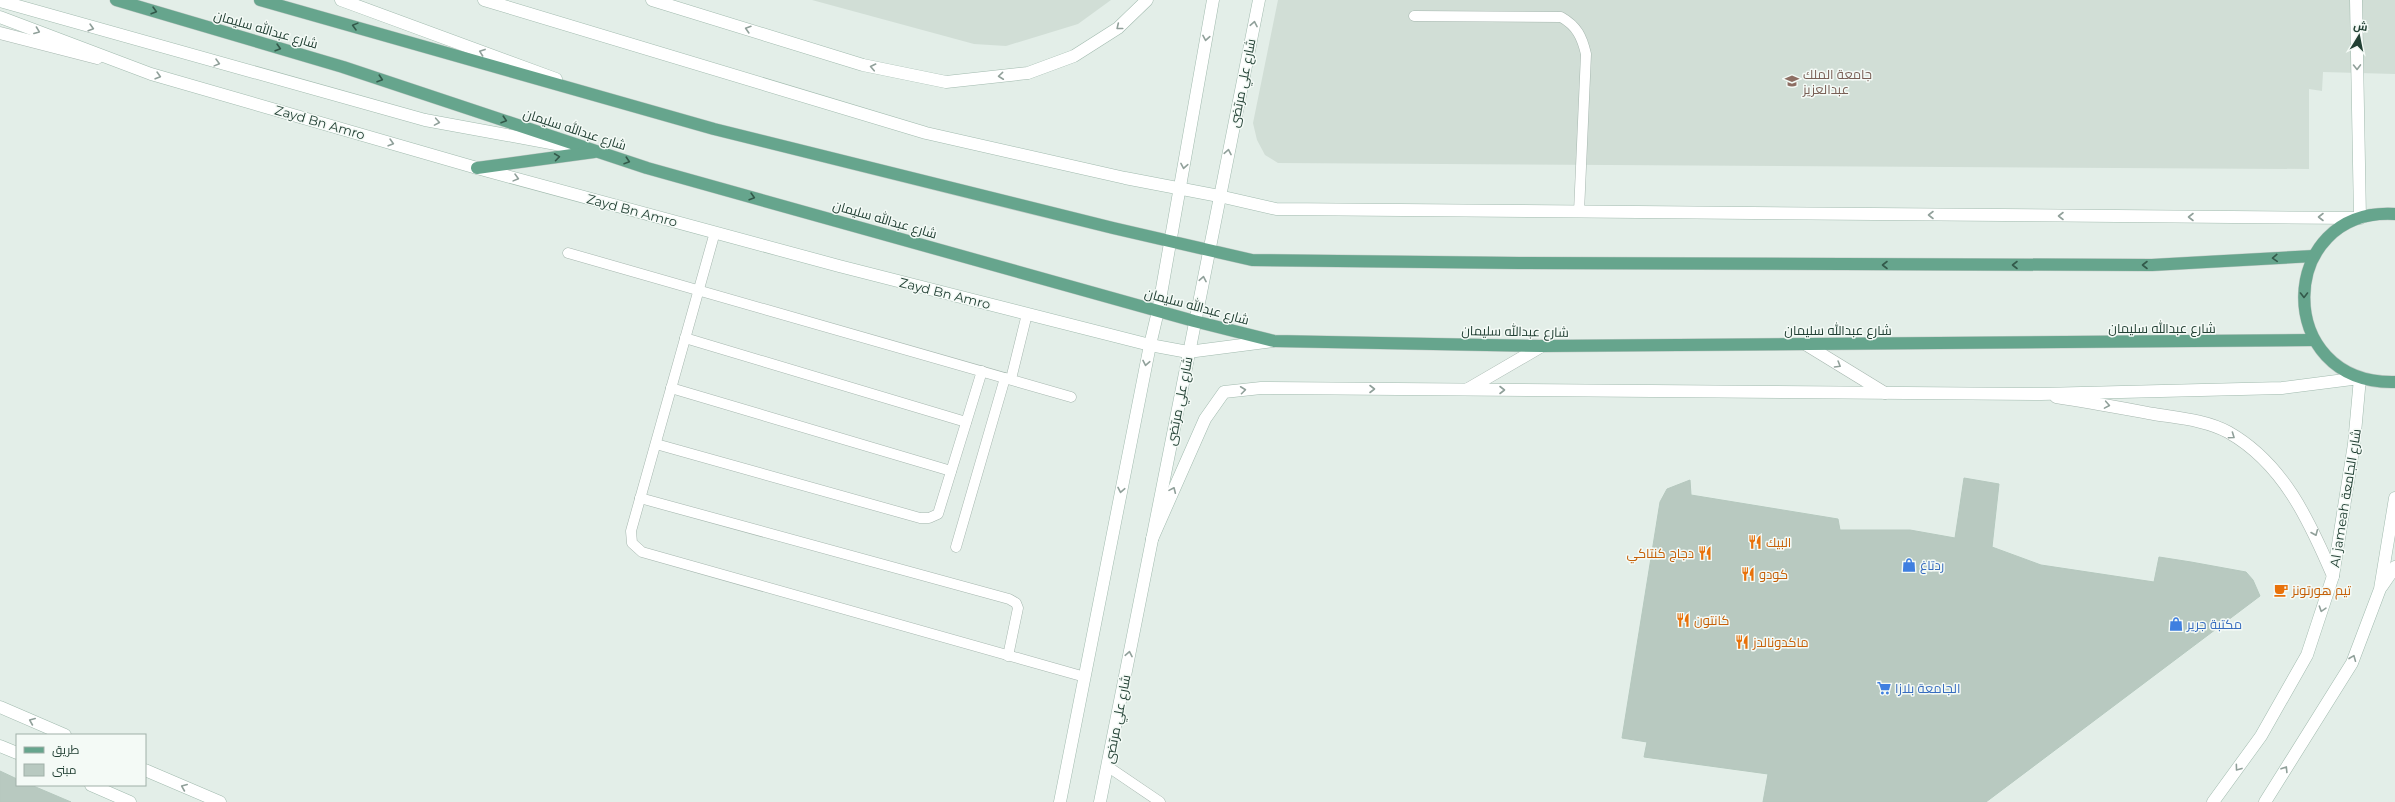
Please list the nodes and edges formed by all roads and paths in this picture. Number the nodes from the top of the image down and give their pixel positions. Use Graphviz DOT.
graph roads {
  1 [pos="116,0"];
  2 [pos="260,0"];
  3 [pos="341,0"];
  4 [pos="484,0"];
  5 [pos="652,0"];
  6 [pos="1147,0"];
  7 [pos="1213,0"];
  8 [pos="1259,0"];
  9 [pos="2356,0"];
  10 [pos="0,2"];
  11 [pos="1414,16"];
  12 [pos="0,17"];
  13 [pos="0,33"];
  14 [pos="140,70"];
  15 [pos="610,99"];
  16 [pos="597,152"];
  17 [pos="477,168"];
  18 [pos="1180,188"];
  19 [pos="1219,196"];
  20 [pos="1579,212"];
  21 [pos="2395,214"];
  22 [pos="2360,218"];
  23 [pos="715,232"];
  24 [pos="1170,241"];
  25 [pos="1208,250"];
  26 [pos="568,253"];
  27 [pos="2314,256"];
  28 [pos="699,291"];
  29 [pos="1158,311"];
  30 [pos="1027,314"];
  31 [pos="1194,321"];
  32 [pos="686,338"];
  33 [pos="2314,340"];
  34 [pos="1274,341"];
  35 [pos="1805,344"];
  36 [pos="1150,345"];
  37 [pos="1542,346"];
  38 [pos="1188,352"];
  39 [pos="982,371"];
  40 [pos="1008,378"];
  41 [pos="2360,378"];
  42 [pos="2395,382"];
  43 [pos="671,388"];
  44 [pos="1468,389"];
  45 [pos="1884,393"];
  46 [pos="2041,394"];
  47 [pos="1071,397"];
  48 [pos="966,422"];
  49 [pos="656,444"];
  50 [pos="951,471"];
  51 [pos="640,498"];
  52 [pos="2395,498"];
  53 [pos="1152,539"];
  54 [pos="956,547"];
  55 [pos="2395,568"];
  56 [pos="2333,576"];
  57 [pos="2380,589"];
  58 [pos="1008,656"];
  59 [pos="1085,677"];
  60 [pos="0,707"];
  61 [pos="63,734"];
  62 [pos="0,746"];
  63 [pos="16,753"];
  64 [pos="1107,766"];
  65 [pos="146,770"];
  66 [pos="93,786"];
  67 [pos="126,801"];
  68 [pos="220,802"];
  69 [pos="1060,802"];
  70 [pos="1100,802"];
  71 [pos="1160,802"];
  72 [pos="2213,802"];
  73 [pos="2265,802"];
  1 -- 16 [label="main road, شارع عبدالله سليمان, one-way"];
  15 -- 2 [label="main road, شارع عبدالله سليمان, one-way"];
  15 -- 3 [label="main road, one-way"];
  4 -- 18 [label="main road"];
  6 -- 5 [label="main road, one-way"];
  7 -- 18 [label="main road, one-way"];
  19 -- 8 [label="main road, شارع علي مرتضى, one-way"];
  9 -- 22 [label="main road, one-way"];
  10 -- 16 [label="main road, one-way"];
  11 -- 20 [label="lane"];
  12 -- 14 [label="main road, Zayd Bn Amro, one-way"];
  13 -- 14 [label="main road"];
  14 -- 17 [label="main road, Zayd Bn Amro, one-way"];
  15 -- 24 [label="main road, شارع عبدالله سليمان"];
  17 -- 16 [label="main road, one-way"];
  16 -- 29 [label="main road, شارع عبدالله سليمان, one-way"];
  17 -- 23 [label="main road, Zayd Bn Amro, one-way"];
  18 -- 19 [label="main road"];
  18 -- 24 [label="main road"];
  19 -- 20 [label="main road"];
  19 -- 25 [label="main road, شارع علي مرتضى"];
  22 -- 20 [label="main road, one-way"];
  21 -- 22 [label="main road"];
  22 -- 27 [label="main road"];
  23 -- 28 [label="lane"];
  23 -- 30 [label="main road, Zayd Bn Amro"];
  24 -- 25 [label="main road, شارع عبدالله سليمان"];
  24 -- 29 [label="main road"];
  27 -- 25 [label="main road, شارع عبدالله سليمان, one-way"];
  31 -- 25 [label="main road, شارع علي مرتضى, one-way"];
  26 -- 28 [label="lane"];
  27 -- 33 [label="main road, one-way"];
  28 -- 32 [label="lane"];
  28 -- 39 [label="lane"];
  29 -- 31 [label="main road, شارع عبدالله سليمان"];
  29 -- 36 [label="main road"];
  30 -- 36 [label="main road, Zayd Bn Amro"];
  30 -- 40 [label="lane"];
  31 -- 34 [label="main road, شارع عبدالله سليمان"];
  31 -- 38 [label="main road, شارع علي مرتضى"];
  32 -- 43 [label="lane"];
  32 -- 48 [label="lane"];
  33 -- 35 [label="main road, شارع عبدالله سليمان"];
  33 -- 41 [label="main road"];
  34 -- 37 [label="main road, شارع عبدالله سليمان"];
  34 -- 38 [label="main road, Zayd Bn Amro"];
  35 -- 37 [label="main road, شارع عبدالله سليمان"];
  35 -- 45 [label="main road, one-way"];
  36 -- 38 [label="main road, Zayd Bn Amro"];
  36 -- 59 [label="main road, one-way"];
  37 -- 44 [label="main road"];
  38 -- 53 [label="main road, شارع علي مرتضى"];
  39 -- 40 [label="lane"];
  39 -- 48 [label="lane"];
  40 -- 47 [label="lane"];
  40 -- 54 [label="lane"];
  41 -- 42 [label="main road"];
  41 -- 46 [label="main road"];
  41 -- 56 [label="main road, Al jameah شارع الجامعة"];
  43 -- 49 [label="lane"];
  43 -- 50 [label="lane"];
  44 -- 45 [label="main road, one-way"];
  53 -- 44 [label="main road, one-way"];
  45 -- 46 [label="main road"];
  46 -- 56 [label="main road, one-way"];
  48 -- 50 [label="lane"];
  49 -- 50 [label="lane"];
  49 -- 51 [label="lane"];
  51 -- 58 [label="lane"];
  51 -- 58 [label="lane"];
  52 -- 57 [label="main road"];
  64 -- 53 [label="main road, شارع علي مرتضى, one-way"];
  55 -- 57 [label="main road"];
  56 -- 72 [label="main road, Al jameah شارع الجامعة, one-way"];
  73 -- 57 [label="main road, one-way"];
  58 -- 59 [label="lane"];
  59 -- 69 [label="main road"];
  61 -- 60 [label="main road, one-way"];
  62 -- 63 [label="main road"];
  64 -- 70 [label="main road, شارع علي مرتضى"];
  64 -- 71 [label="lane"];
  68 -- 65 [label="main road, one-way"];
  66 -- 67 [label="main road"];
}
